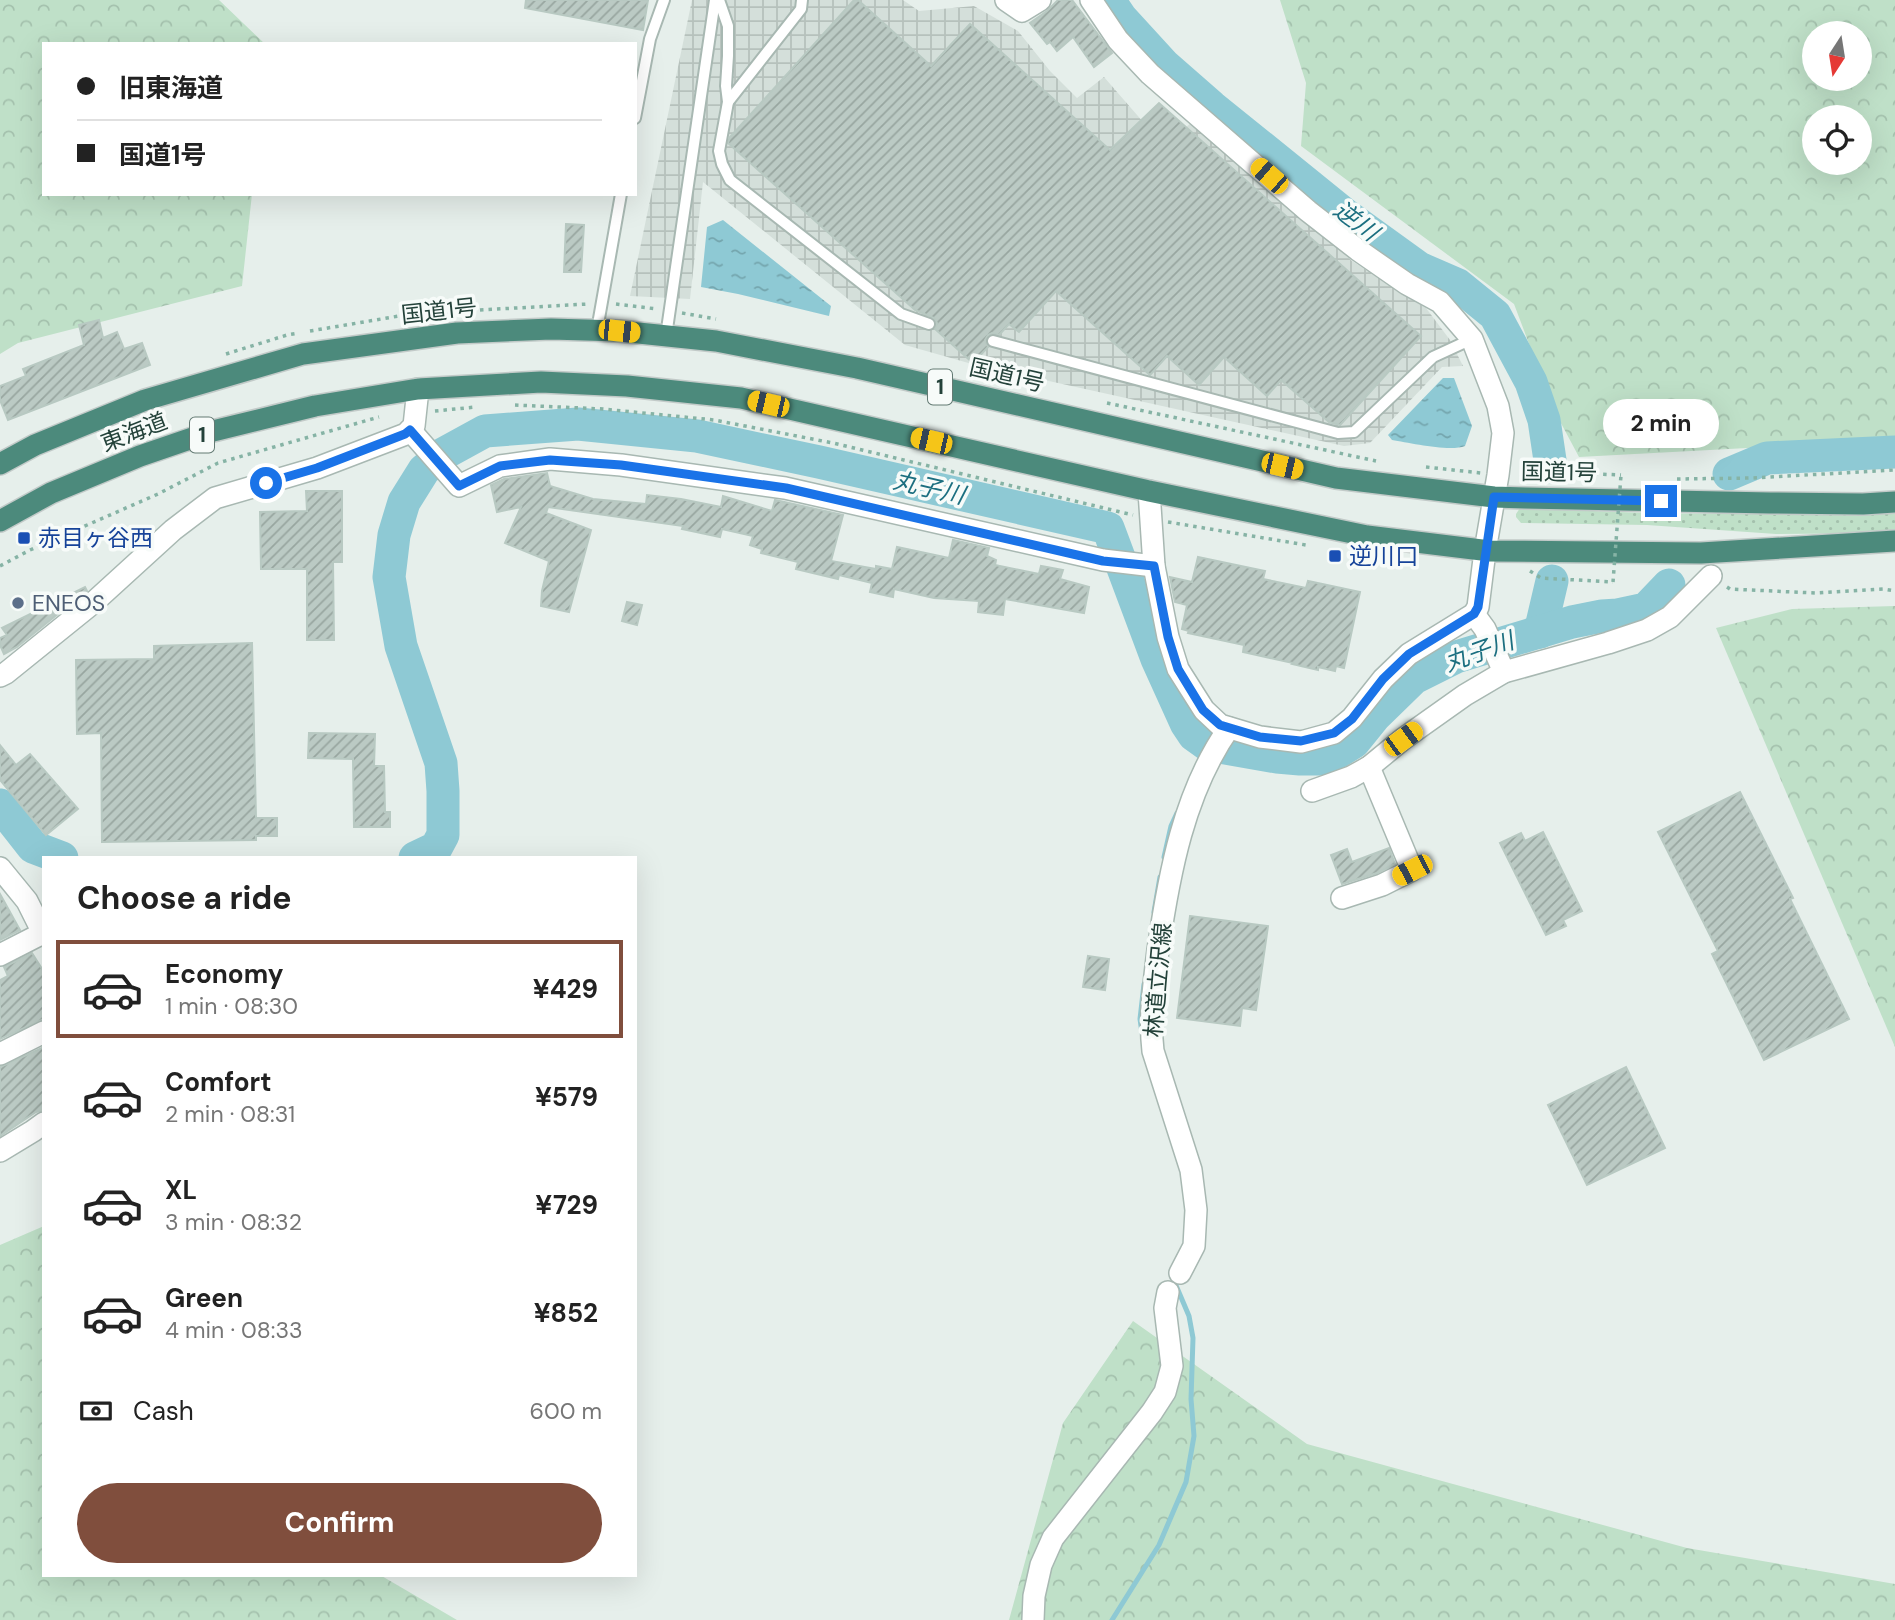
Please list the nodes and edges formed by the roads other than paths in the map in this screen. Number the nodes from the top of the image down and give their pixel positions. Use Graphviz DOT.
graph roads {
  1 [pos="664,0"];
  2 [pos="717,0"];
  3 [pos="802,0"];
  4 [pos="1006,0"];
  5 [pos="1040,0"];
  6 [pos="1091,0"];
  7 [pos="728,102"];
  8 [pos="637,107"];
  9 [pos="621,196"];
  10 [pos="929,324"];
  11 [pos="597,330"];
  12 [pos="666,336"];
  13 [pos="1472,339"];
  14 [pos="993,341"];
  15 [pos="418,389"];
  16 [pos="412,421"];
  17 [pos="0,464"];
  18 [pos="1149,491"];
  19 [pos="1494,497"];
  20 [pos="1895,502"];
  21 [pos="0,521"];
  22 [pos="1895,541"];
  23 [pos="1485,551"];
  24 [pos="1150,565"];
  25 [pos="1711,576"];
  26 [pos="1479,622"];
  27 [pos="1502,667"];
  28 [pos="0,676"];
  29 [pos="1226,732"];
  30 [pos="1368,767"];
  31 [pos="1312,791"];
  32 [pos="0,868"];
  33 [pos="1342,898"];
  34 [pos="35,901"];
  35 [pos="42,930"];
  36 [pos="42,934"];
  37 [pos="0,955"];
  38 [pos="42,1033"];
  39 [pos="0,1054"];
  40 [pos="42,1124"];
  41 [pos="0,1151"];
  42 [pos="1181,1273"];
  43 [pos="1168,1292"];
  44 [pos="1033,1620"];
  1 -- 8 [label="lane"];
  2 -- 7 [label="lane"];
  2 -- 12 [label="lane"];
  3 -- 7 [label="lane"];
  4 -- 5 [label="street"];
  6 -- 13 [label="street"];
  7 -- 10 [label="lane"];
  9 -- 11 [label="lane"];
  11 -- 12 [label="highway, 国道1号 / 1"];
  11 -- 17 [label="highway, 国道1号 / 1"];
  12 -- 19 [label="highway, 国道1号 / 1"];
  13 -- 14 [label="lane"];
  13 -- 19 [label="street"];
  15 -- 16 [label="street"];
  15 -- 18 [label="highway, 1"];
  15 -- 21 [label="highway, 東海道 / 1"];
  16 -- 24 [label="street"];
  16 -- 28 [label="street"];
  18 -- 23 [label="highway, 1"];
  18 -- 24 [label="street"];
  19 -- 20 [label="highway, 国道1号 / 1"];
  19 -- 23 [label="street"];
  22 -- 23 [label="highway, 1"];
  23 -- 26 [label="street"];
  24 -- 29 [label="street"];
  25 -- 27 [label="street"];
  26 -- 27 [label="street"];
  26 -- 29 [label="street"];
  27 -- 30 [label="street"];
  29 -- 42 [label="street, 林道立沢線"];
  30 -- 31 [label="street"];
  30 -- 33 [label="street"];
  32 -- 34 [label="street"];
  34 -- 35 [label="street"];
  36 -- 37 [label="street"];
  38 -- 39 [label="street"];
  40 -- 41 [label="street"];
  43 -- 44 [label="street"];
}
